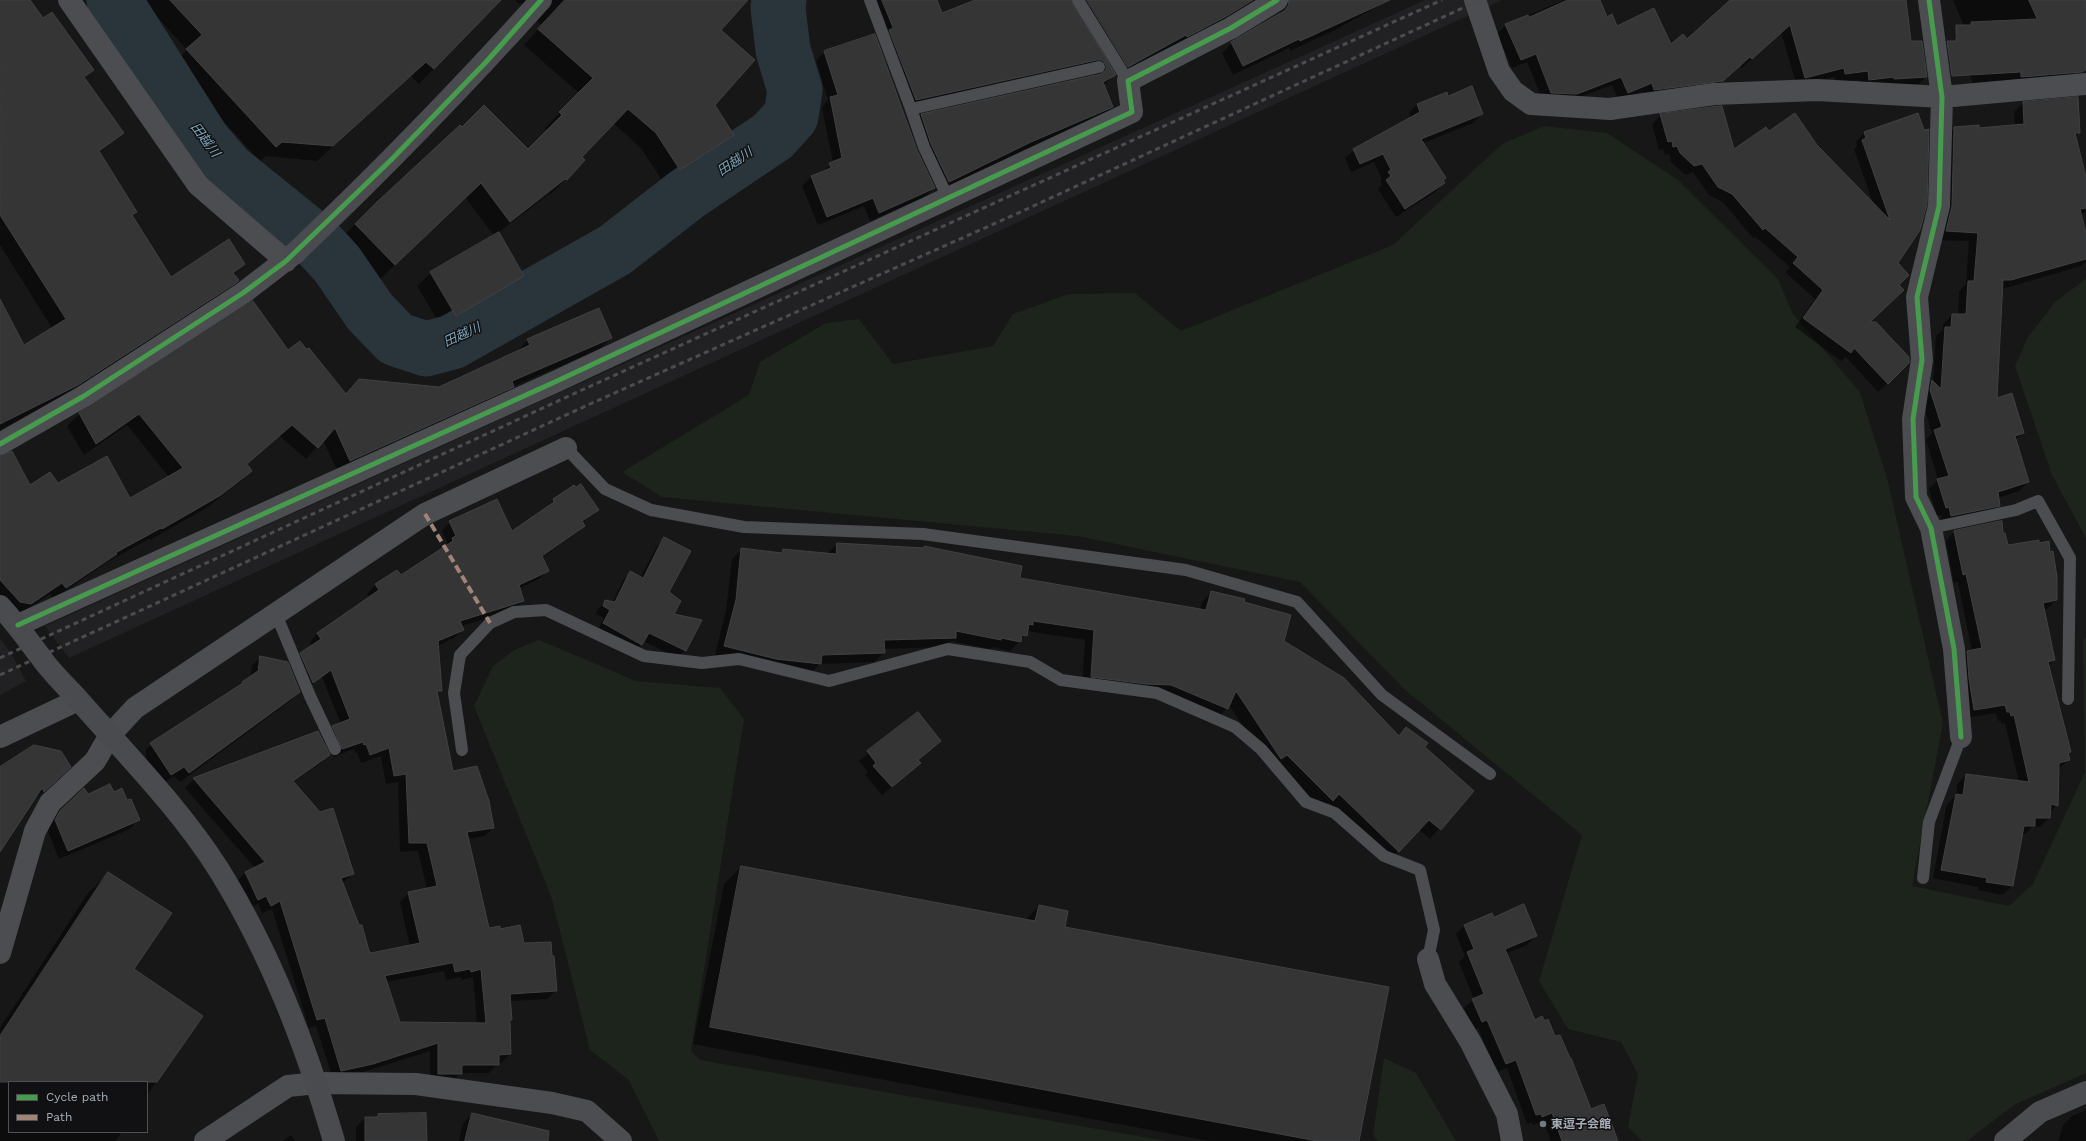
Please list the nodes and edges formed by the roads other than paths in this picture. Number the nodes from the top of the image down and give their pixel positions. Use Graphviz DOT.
graph roads {
  1 [pos="69,0"];
  2 [pos="541,0"];
  3 [pos="870,0"];
  4 [pos="1078,0"];
  5 [pos="1475,0"];
  6 [pos="1929,0"];
  7 [pos="1272,1"];
  8 [pos="1099,67"];
  9 [pos="1128,81"];
  10 [pos="2086,84"];
  11 [pos="1942,97"];
  12 [pos="911,109"];
  13 [pos="948,198"];
  14 [pos="290,257"];
  15 [pos="0,444"];
  16 [pos="566,448"];
  17 [pos="1931,528"];
  18 [pos="0,606"];
  19 [pos="276,614"];
  20 [pos="18,626"];
  21 [pos="2068,699"];
  22 [pos="78,700"];
  23 [pos="110,735"];
  24 [pos="0,737"];
  25 [pos="1961,737"];
  26 [pos="335,749"];
  27 [pos="462,750"];
  28 [pos="1490,774"];
  29 [pos="1923,878"];
  30 [pos="0,953"];
  31 [pos="1428,959"];
  32 [pos="317,1083"];
  33 [pos="2086,1092"];
  34 [pos="206,1141"];
  35 [pos="334,1141"];
  36 [pos="621,1141"];
  37 [pos="1512,1141"];
  38 [pos="2005,1141"];
  1 -- 14 [label="street"];
  2 -- 14 [label="street"];
  3 -- 12 [label="lane"];
  4 -- 9 [label="lane"];
  5 -- 11 [label="street"];
  6 -- 11 [label="street"];
  7 -- 9 [label="street"];
  8 -- 12 [label="lane"];
  9 -- 13 [label="street"];
  10 -- 11 [label="street"];
  11 -- 17 [label="street"];
  12 -- 13 [label="lane"];
  13 -- 20 [label="street"];
  14 -- 15 [label="street"];
  16 -- 19 [label="street"];
  16 -- 28 [label="lane"];
  17 -- 21 [label="lane"];
  17 -- 25 [label="street"];
  18 -- 20 [label="street"];
  19 -- 23 [label="street"];
  19 -- 26 [label="lane"];
  20 -- 22 [label="street"];
  22 -- 23 [label="street"];
  22 -- 24 [label="street"];
  23 -- 30 [label="street"];
  23 -- 32 [label="street"];
  25 -- 29 [label="lane"];
  27 -- 31 [label="lane"];
  31 -- 37 [label="street"];
  32 -- 34 [label="street"];
  32 -- 35 [label="street"];
  32 -- 36 [label="street"];
  33 -- 38 [label="street"];
}
